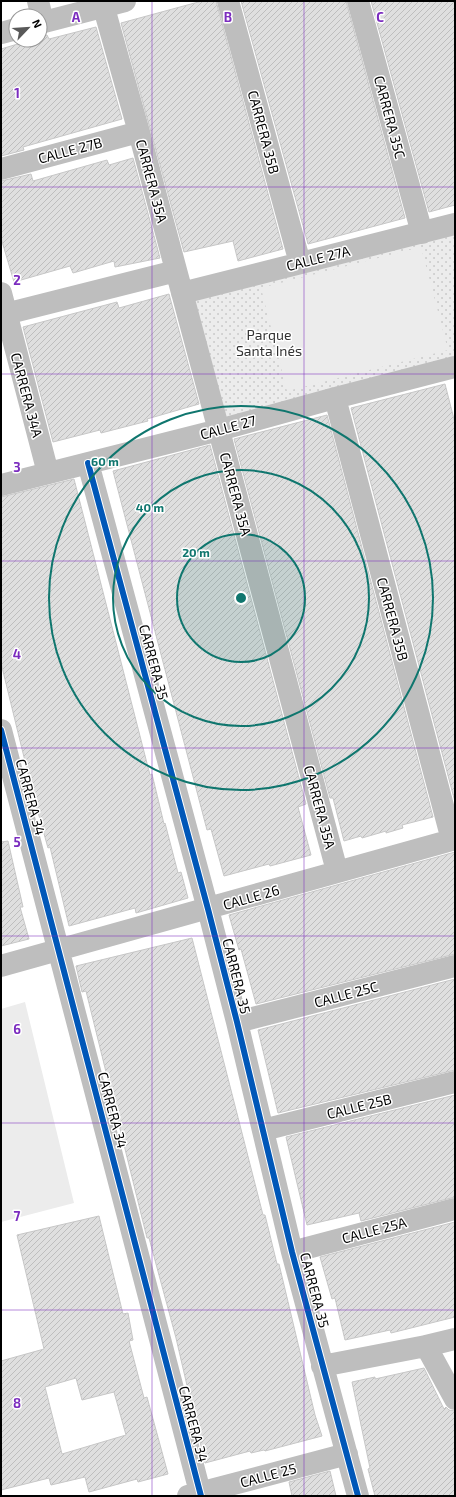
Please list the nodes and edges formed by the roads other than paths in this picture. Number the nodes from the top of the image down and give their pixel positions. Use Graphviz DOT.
graph roads {
  1 [pos="125,1"];
  2 [pos="228,1"];
  3 [pos="358,1"];
  4 [pos="103,4"];
  5 [pos="48,21"];
  6 [pos="139,132"];
  7 [pos="1,169"];
  8 [pos="455,224"];
  9 [pos="422,232"];
  10 [pos="300,263"];
  11 [pos="176,271"];
  12 [pos="182,293"];
  13 [pos="3,307"];
  14 [pos="455,368"];
  15 [pos="335,398"];
  16 [pos="219,430"];
  17 [pos="88,463"];
  18 [pos="48,473"];
  19 [pos="1,485"];
  20 [pos="1,730"];
  21 [pos="453,840"];
  22 [pos="337,871"];
  23 [pos="208,909"];
  24 [pos="59,951"];
  25 [pos="1,966"];
  26 [pos="455,966"];
  27 [pos="237,1022"];
  28 [pos="455,1082"];
  29 [pos="263,1130"];
  30 [pos="455,1208"];
  31 [pos="292,1252"];
  32 [pos="455,1339"];
  33 [pos="426,1346"];
  34 [pos="322,1366"];
  35 [pos="455,1399"];
  36 [pos="347,1454"];
  37 [pos="196,1495"];
  38 [pos="358,1496"];
  1 -- 4 [label="street"];
  2 -- 10 [label="street, CARRERA 35B"];
  3 -- 9 [label="street, CARRERA 35C"];
  4 -- 5 [label="street"];
  4 -- 6 [label="street, CARRERA 35A"];
  6 -- 7 [label="street, CALLE 27B"];
  6 -- 11 [label="street, CARRERA 35A"];
  8 -- 9 [label="street, CALLE 27A"];
  9 -- 10 [label="street, CALLE 27A"];
  10 -- 12 [label="street, CALLE 27A"];
  11 -- 12 [label="street, CARRERA 35A"];
  11 -- 13 [label="street"];
  12 -- 16 [label="street, CARRERA 35A"];
  13 -- 18 [label="street, CARRERA 34A"];
  14 -- 15 [label="street, CALLE 27"];
  15 -- 16 [label="street, CALLE 27"];
  15 -- 21 [label="street, CARRERA 35B"];
  16 -- 17 [label="street, CALLE 27"];
  16 -- 22 [label="street, CARRERA 35A"];
  17 -- 18 [label="street, CALLE 27"];
  17 -- 23 [label="street, CARRERA 35"];
  18 -- 19 [label="street, CALLE 27"];
  20 -- 24 [label="street, CARRERA 34"];
  21 -- 22 [label="street, CALLE 26"];
  22 -- 23 [label="street, CALLE 26"];
  23 -- 24 [label="street, CALLE 26"];
  23 -- 27 [label="street, CARRERA 35"];
  24 -- 25 [label="street, CALLE 26"];
  24 -- 37 [label="street, CARRERA 34"];
  26 -- 27 [label="street, CALLE 25C"];
  27 -- 29 [label="street, CARRERA 35"];
  28 -- 29 [label="street, CALLE 25B"];
  29 -- 31 [label="street, CARRERA 35"];
  30 -- 31 [label="street, CALLE 25A"];
  31 -- 34 [label="street, CARRERA 35"];
  32 -- 33 [label="street"];
  33 -- 34 [label="street"];
  33 -- 35 [label="street"];
  34 -- 36 [label="street, CARRERA 35"];
  36 -- 37 [label="street, CALLE 25"];
  36 -- 38 [label="street, CARRERA 35"];
}
